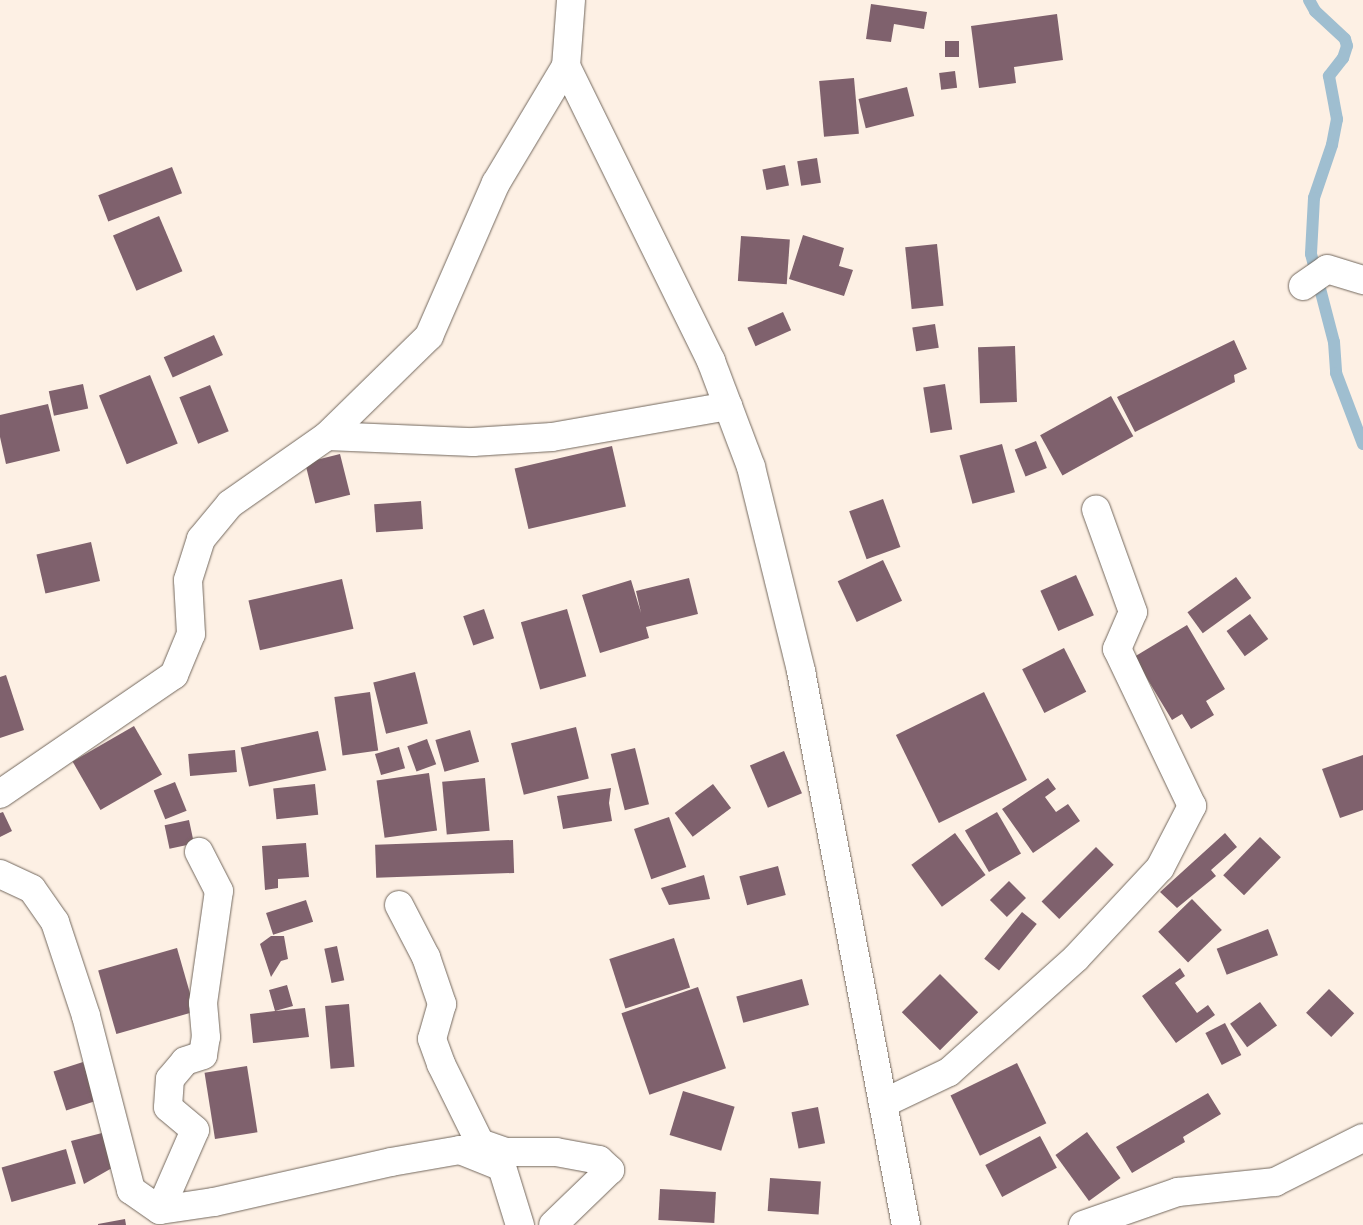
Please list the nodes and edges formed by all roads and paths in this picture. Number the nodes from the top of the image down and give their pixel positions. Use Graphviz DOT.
graph roads {
  1 [pos="571,0"];
  2 [pos="566,66"];
  3 [pos="1363,280"];
  4 [pos="1302,286"];
  5 [pos="728,406"];
  6 [pos="327,436"];
  7 [pos="1096,509"];
  8 [pos="0,794"];
  9 [pos="199,852"];
  10 [pos="0,874"];
  11 [pos="399,905"];
  12 [pos="884,1103"];
  13 [pos="1363,1138"];
  14 [pos="160,1210"];
  15 [pos="520,1225"];
  16 [pos="553,1225"];
  17 [pos="906,1225"];
  18 [pos="1083,1225"];
  1 -- 2 [label="street"];
  2 -- 5 [label="street"];
  2 -- 6 [label="street"];
  3 -- 4 [label="street"];
  5 -- 6 [label="street"];
  5 -- 12 [label="street"];
  6 -- 8 [label="street"];
  7 -- 12 [label="street"];
  9 -- 14 [label="street"];
  10 -- 14 [label="street"];
  11 -- 16 [label="street"];
  12 -- 17 [label="street"];
  13 -- 18 [label="street"];
  14 -- 15 [label="street"];
}
